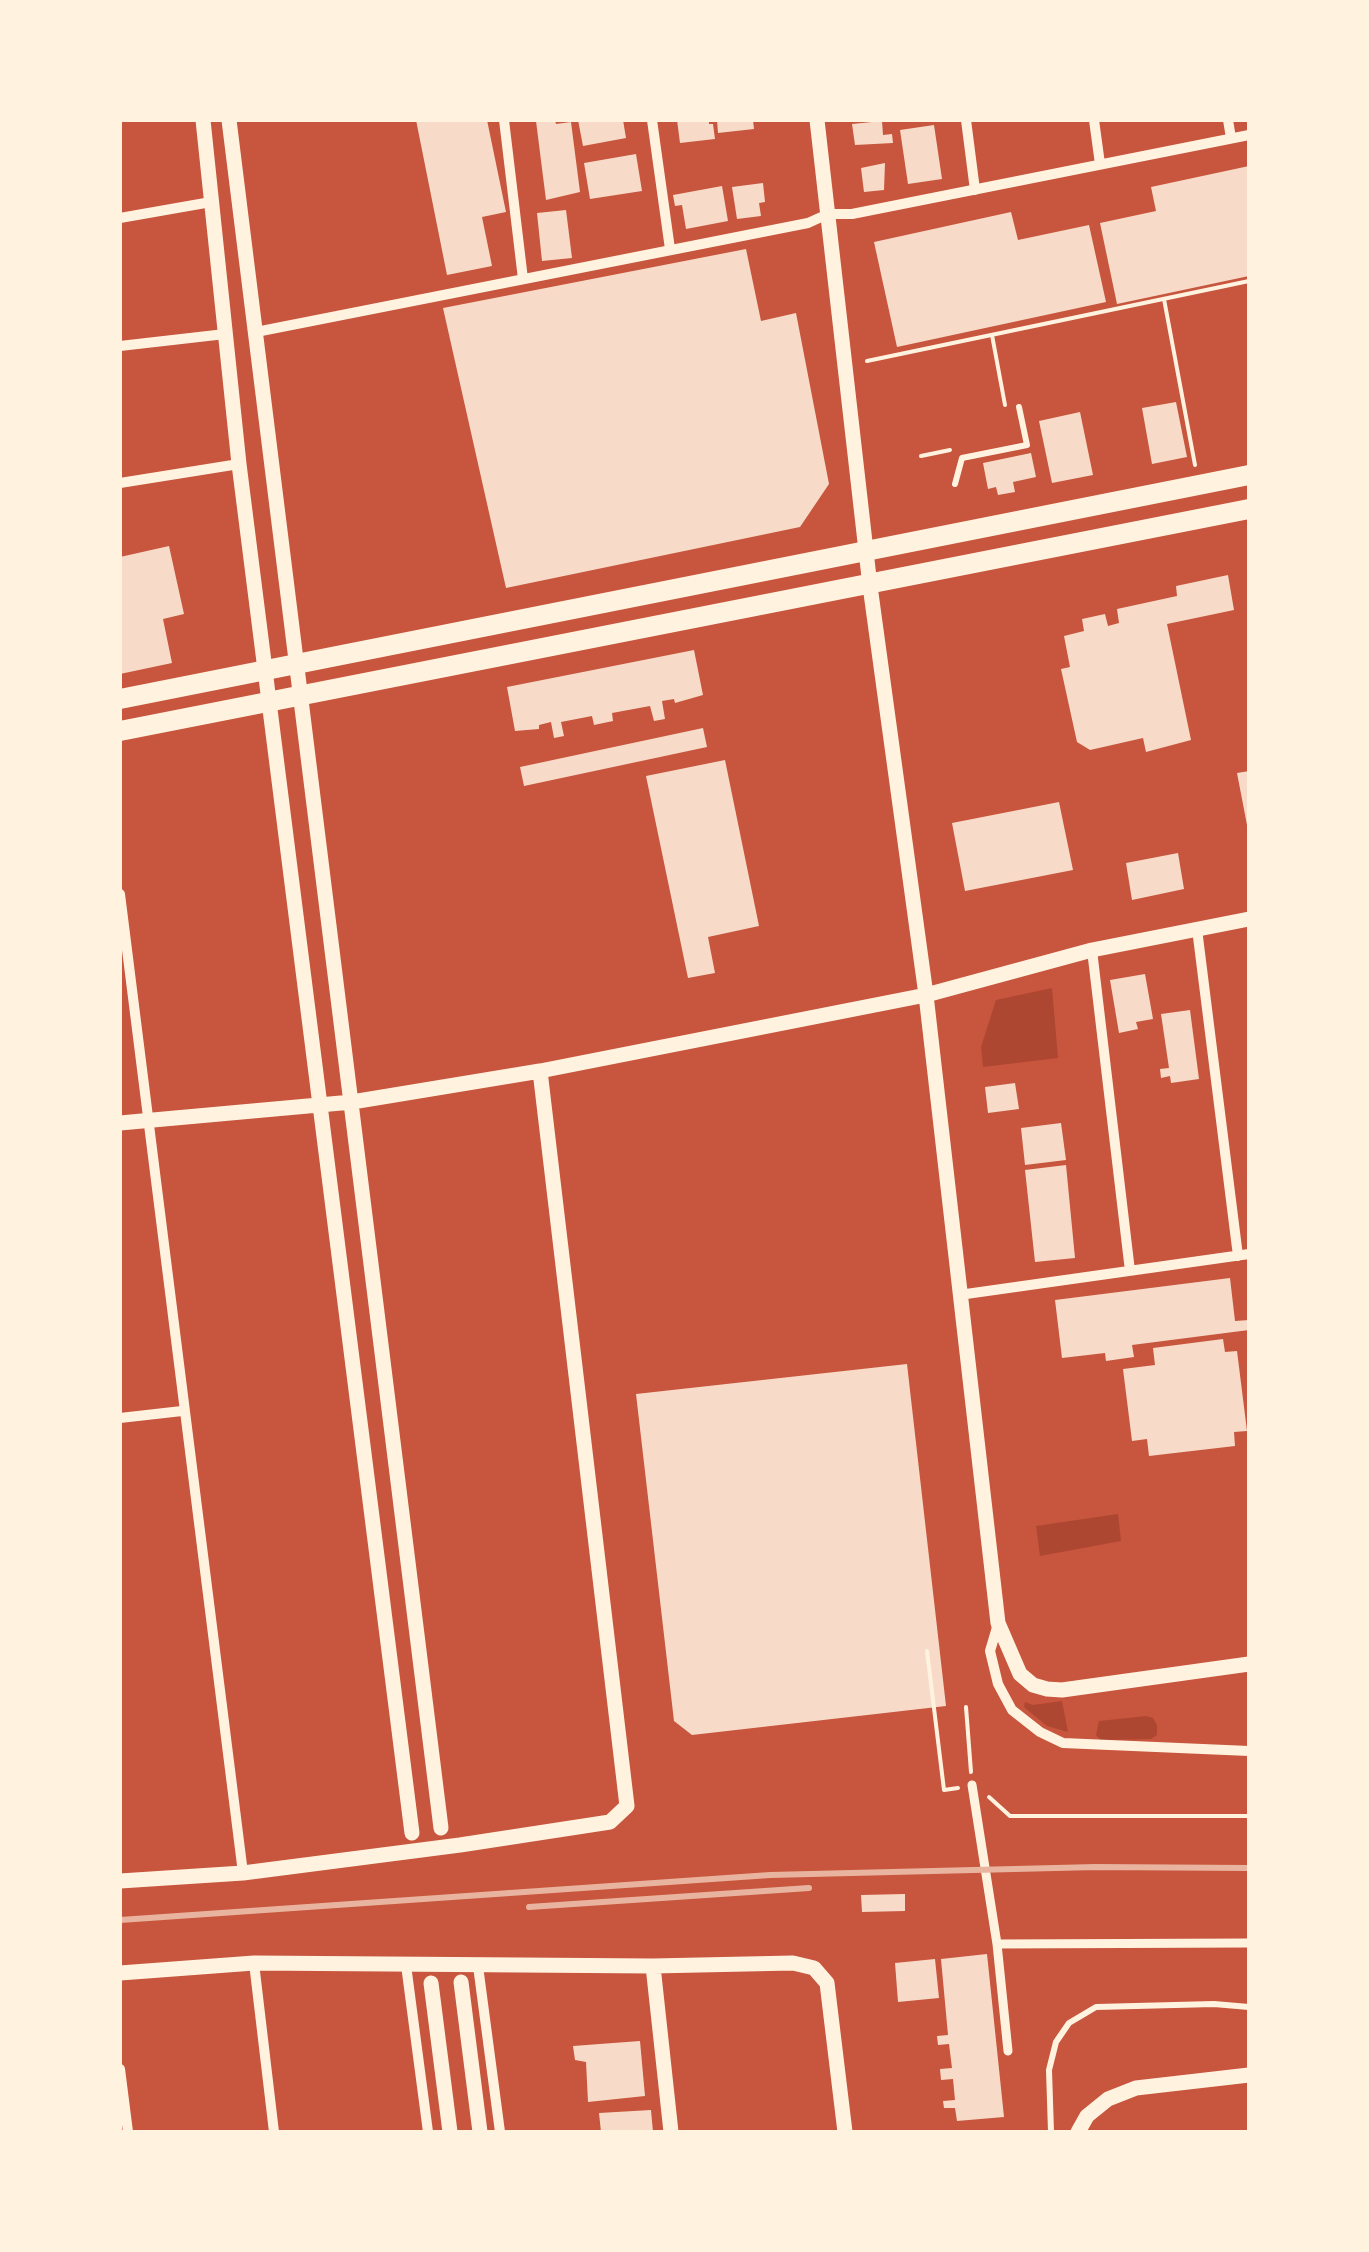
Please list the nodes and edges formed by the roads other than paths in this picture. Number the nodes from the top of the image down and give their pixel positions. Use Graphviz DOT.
graph roads {
  1 [pos="203,120"];
  2 [pos="230,120"];
  3 [pos="504,120"];
  4 [pos="652,120"];
  5 [pos="817,120"];
  6 [pos="966,120"];
  7 [pos="1094,120"];
  8 [pos="1228,120"];
  9 [pos="1249,135"];
  10 [pos="1231,138"];
  11 [pos="1100,164"];
  12 [pos="975,190"];
  13 [pos="211,202"];
  14 [pos="828,214"];
  15 [pos="120,218"];
  16 [pos="670,249"];
  17 [pos="523,279"];
  18 [pos="256,332"];
  19 [pos="225,334"];
  20 [pos="120,346"];
  21 [pos="1020,407"];
  22 [pos="239,464"];
  23 [pos="1249,476"];
  24 [pos="120,483"];
  25 [pos="955,484"];
  26 [pos="1249,510"];
  27 [pos="867,550"];
  28 [pos="870,586"];
  29 [pos="298,665"];
  30 [pos="266,671"];
  31 [pos="300,695"];
  32 [pos="120,699"];
  33 [pos="270,701"];
  34 [pos="120,731"];
  35 [pos="120,894"];
  36 [pos="1249,919"];
  37 [pos="1197,929"];
  38 [pos="1092,950"];
  39 [pos="926,994"];
  40 [pos="540,1071"];
  41 [pos="352,1102"];
  42 [pos="320,1105"];
  43 [pos="149,1120"];
  44 [pos="120,1123"];
  45 [pos="1244,1255"];
  46 [pos="1130,1271"];
  47 [pos="959,1295"];
  48 [pos="182,1411"];
  49 [pos="120,1418"];
  50 [pos="998,1624"];
  51 [pos="1249,1664"];
  52 [pos="1249,1751"];
  53 [pos="972,1786"];
  54 [pos="441,1828"];
  55 [pos="412,1833"];
  56 [pos="243,1873"];
  57 [pos="120,1881"];
  58 [pos="1249,1943"];
  59 [pos="997,1944"];
  60 [pos="254,1963"];
  61 [pos="406,1965"];
  62 [pos="478,1966"];
  63 [pos="652,1966"];
  64 [pos="120,1974"];
  65 [pos="461,1982"];
  66 [pos="431,1983"];
  67 [pos="1249,2007"];
  68 [pos="1008,2051"];
  69 [pos="120,2070"];
  70 [pos="1249,2075"];
  71 [pos="128,2132"];
  72 [pos="274,2132"];
  73 [pos="428,2132"];
  74 [pos="450,2132"];
  75 [pos="480,2132"];
  76 [pos="500,2132"];
  77 [pos="670,2132"];
  78 [pos="845,2132"];
  79 [pos="1051,2132"];
  80 [pos="1078,2132"];
  1 -- 13 [label="street"];
  2 -- 18 [label="street"];
  3 -- 17 [label="street"];
  4 -- 16 [label="street"];
  5 -- 14 [label="street"];
  6 -- 12 [label="street"];
  7 -- 11 [label="street"];
  8 -- 10 [label="street"];
  9 -- 10 [label="street"];
  10 -- 11 [label="street"];
  11 -- 12 [label="street"];
  12 -- 14 [label="street"];
  13 -- 15 [label="street"];
  13 -- 19 [label="street"];
  14 -- 16 [label="street"];
  14 -- 27 [label="street"];
  16 -- 17 [label="street"];
  17 -- 18 [label="street"];
  18 -- 29 [label="street"];
  19 -- 20 [label="street"];
  19 -- 22 [label="street"];
  21 -- 25 [label="lane"];
  22 -- 24 [label="street"];
  22 -- 30 [label="street"];
  23 -- 27 [label="main road"];
  26 -- 28 [label="main road"];
  27 -- 28 [label="street"];
  27 -- 29 [label="main road"];
  28 -- 31 [label="main road"];
  28 -- 39 [label="street"];
  29 -- 30 [label="main road"];
  29 -- 31 [label="street"];
  30 -- 32 [label="main road"];
  30 -- 33 [label="street"];
  31 -- 33 [label="main road"];
  31 -- 41 [label="street"];
  33 -- 34 [label="main road"];
  33 -- 42 [label="street"];
  35 -- 43 [label="street"];
  36 -- 37 [label="street"];
  37 -- 38 [label="street"];
  37 -- 45 [label="street"];
  38 -- 39 [label="street"];
  38 -- 46 [label="street"];
  39 -- 40 [label="street"];
  39 -- 47 [label="street"];
  40 -- 41 [label="street"];
  40 -- 56 [label="street"];
  41 -- 42 [label="street"];
  41 -- 54 [label="street"];
  42 -- 43 [label="street"];
  42 -- 55 [label="street"];
  43 -- 44 [label="street"];
  43 -- 48 [label="street"];
  45 -- 46 [label="street"];
  46 -- 47 [label="street"];
  47 -- 50 [label="street"];
  48 -- 49 [label="street"];
  48 -- 56 [label="street"];
  50 -- 51 [label="street"];
  50 -- 52 [label="street"];
  53 -- 59 [label="street"];
  56 -- 57 [label="street"];
  58 -- 59 [label="street"];
  59 -- 68 [label="street"];
  60 -- 61 [label="street"];
  60 -- 64 [label="street"];
  60 -- 72 [label="street"];
  61 -- 62 [label="street"];
  61 -- 73 [label="street"];
  62 -- 63 [label="street"];
  62 -- 76 [label="street"];
  63 -- 77 [label="street"];
  63 -- 78 [label="street"];
  65 -- 75 [label="street"];
  66 -- 74 [label="street"];
  67 -- 79 [label="lane"];
  69 -- 71 [label="street"];
  70 -- 80 [label="street"];
}
